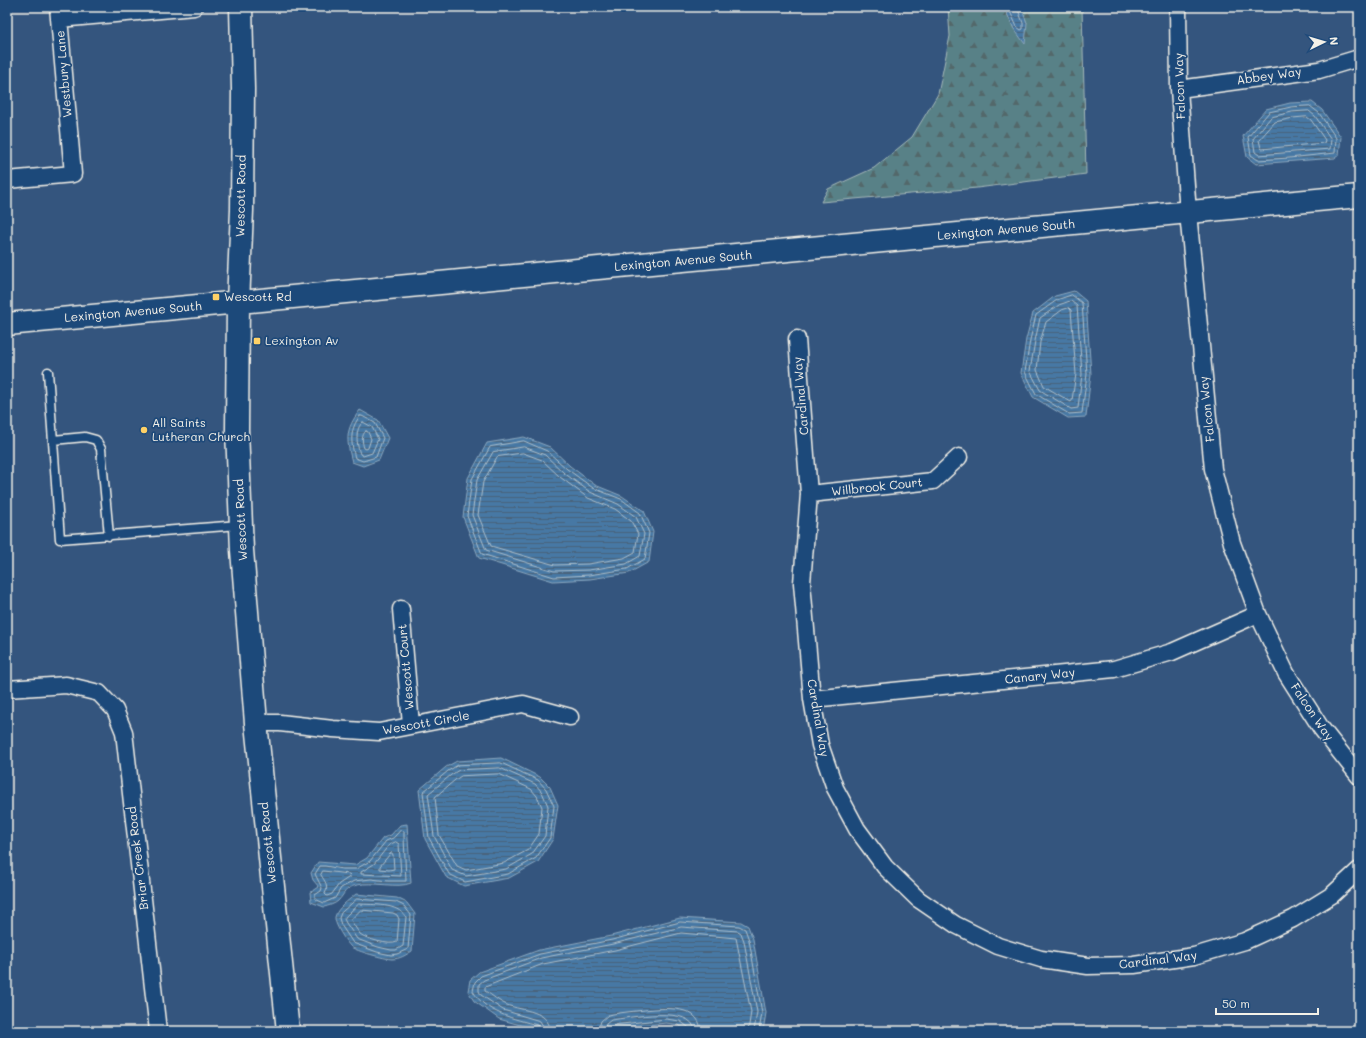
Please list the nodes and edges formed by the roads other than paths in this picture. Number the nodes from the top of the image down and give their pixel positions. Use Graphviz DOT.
graph roads {
  1 [pos="194,7"];
  2 [pos="241,7"];
  3 [pos="1178,7"];
  4 [pos="58,13"];
  5 [pos="1359,58"];
  6 [pos="1179,88"];
  7 [pos="7,180"];
  8 [pos="1359,196"];
  9 [pos="1188,212"];
  10 [pos="238,303"];
  11 [pos="7,324"];
  12 [pos="797,339"];
  13 [pos="48,372"];
  14 [pos="53,440"];
  15 [pos="959,457"];
  16 [pos="809,494"];
  17 [pos="241,525"];
  18 [pos="109,536"];
  19 [pos="401,609"];
  20 [pos="1258,614"];
  21 [pos="7,689"];
  22 [pos="812,699"];
  23 [pos="570,717"];
  24 [pos="256,723"];
  25 [pos="411,725"];
  26 [pos="1359,776"];
  27 [pos="1359,870"];
  28 [pos="158,1031"];
  29 [pos="288,1031"];
  1 -- 4 [label="street, Westbury Lane"];
  2 -- 10 [label="street, Wescott Road"];
  3 -- 6 [label="street, Falcon Way"];
  4 -- 7 [label="street, Westbury Lane"];
  5 -- 6 [label="street, Abbey Way"];
  6 -- 9 [label="street, Falcon Way"];
  8 -- 9 [label="street, Lexington Avenue South"];
  9 -- 10 [label="street, Lexington Avenue South"];
  9 -- 20 [label="street, Falcon Way"];
  10 -- 11 [label="street, Lexington Avenue South"];
  10 -- 17 [label="street, Wescott Road"];
  12 -- 16 [label="street, Cardinal Way"];
  13 -- 14 [label="lane"];
  14 -- 18 [label="lane"];
  14 -- 18 [label="lane"];
  15 -- 16 [label="street, Willbrook Court"];
  16 -- 22 [label="street, Cardinal Way"];
  17 -- 18 [label="lane"];
  17 -- 24 [label="street, Wescott Road"];
  19 -- 25 [label="street, Wescott Court"];
  20 -- 22 [label="street, Canary Way"];
  20 -- 26 [label="street, Falcon Way"];
  21 -- 28 [label="street, Briar Creek Road"];
  22 -- 27 [label="street, Cardinal Way"];
  23 -- 25 [label="street, Wescott Circle"];
  24 -- 25 [label="street, Wescott Circle"];
  24 -- 29 [label="street, Wescott Road"];
}
